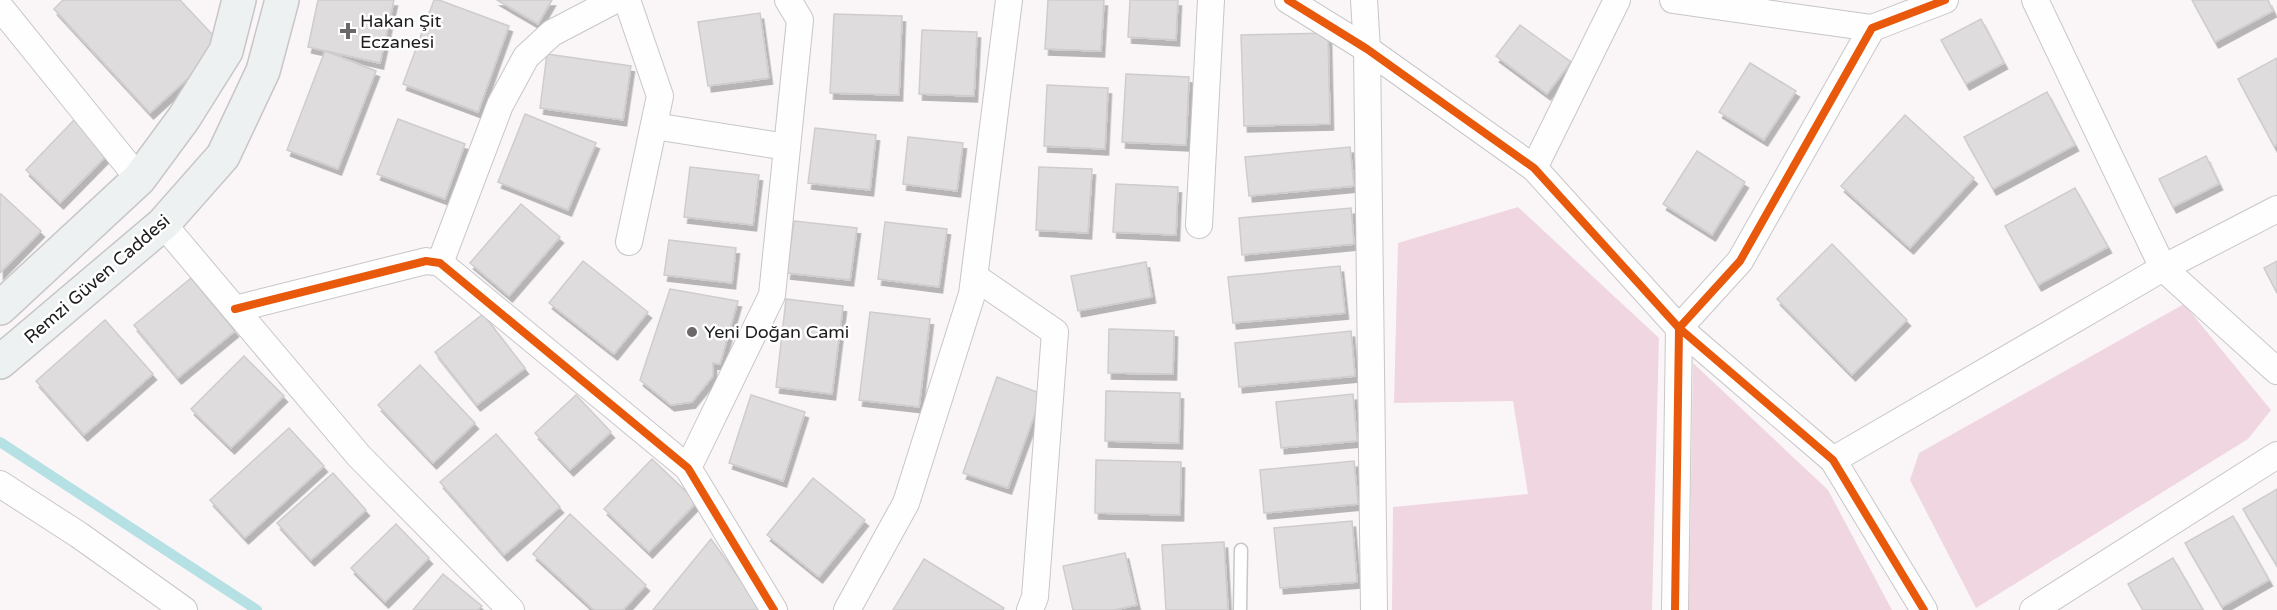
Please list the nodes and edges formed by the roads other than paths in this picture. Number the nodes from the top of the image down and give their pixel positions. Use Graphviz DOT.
graph roads {
  1 [pos="239,0"];
  2 [pos="282,0"];
  3 [pos="615,0"];
  4 [pos="627,0"];
  5 [pos="788,0"];
  6 [pos="1009,0"];
  7 [pos="1211,0"];
  8 [pos="1288,0"];
  9 [pos="1364,0"];
  10 [pos="1617,0"];
  11 [pos="1673,0"];
  12 [pos="1945,0"];
  13 [pos="2036,0"];
  14 [pos="5,22"];
  15 [pos="1872,28"];
  16 [pos="1367,49"];
  17 [pos="654,126"];
  18 [pos="787,147"];
  19 [pos="1534,168"];
  20 [pos="139,179"];
  21 [pos="2277,209"];
  22 [pos="163,224"];
  23 [pos="1199,225"];
  24 [pos="629,242"];
  25 [pos="440,263"];
  26 [pos="2163,268"];
  27 [pos="975,277"];
  28 [pos="0,308"];
  29 [pos="235,309"];
  30 [pos="1679,328"];
  31 [pos="0,362"];
  32 [pos="2277,371"];
  33 [pos="2277,455"];
  34 [pos="1833,460"];
  35 [pos="688,468"];
  36 [pos="0,484"];
  37 [pos="1241,550"];
  38 [pos="184,610"];
  39 [pos="511,610"];
  40 [pos="774,610"];
  41 [pos="847,610"];
  42 [pos="1030,610"];
  43 [pos="1240,610"];
  44 [pos="1374,610"];
  45 [pos="1675,610"];
  46 [pos="1924,610"];
  47 [pos="2033,610"];
  1 -- 20 [label="main road"];
  2 -- 22 [label="main road, Remzi Güven Caddesi"];
  3 -- 25 [label="street"];
  4 -- 17 [label="street"];
  5 -- 18 [label="street"];
  6 -- 27 [label="street"];
  7 -- 23 [label="street"];
  8 -- 16 [label="street"];
  9 -- 16 [label="street"];
  10 -- 19 [label="street"];
  11 -- 15 [label="street"];
  12 -- 15 [label="street"];
  13 -- 26 [label="street"];
  14 -- 20 [label="street"];
  15 -- 30 [label="street"];
  16 -- 19 [label="street"];
  16 -- 44 [label="street"];
  17 -- 18 [label="street"];
  17 -- 24 [label="street"];
  18 -- 35 [label="street"];
  19 -- 30 [label="street"];
  20 -- 28 [label="main road"];
  21 -- 26 [label="street"];
  22 -- 29 [label="street"];
  22 -- 31 [label="main road, Remzi Güven Caddesi"];
  25 -- 29 [label="street"];
  25 -- 35 [label="street"];
  26 -- 32 [label="street"];
  26 -- 34 [label="street"];
  27 -- 41 [label="street"];
  27 -- 42 [label="street"];
  29 -- 39 [label="street"];
  30 -- 34 [label="street"];
  30 -- 45 [label="street"];
  33 -- 47 [label="street"];
  34 -- 46 [label="street"];
  35 -- 40 [label="street"];
  36 -- 38 [label="street"];
  37 -- 43 [label="lane"];
}
